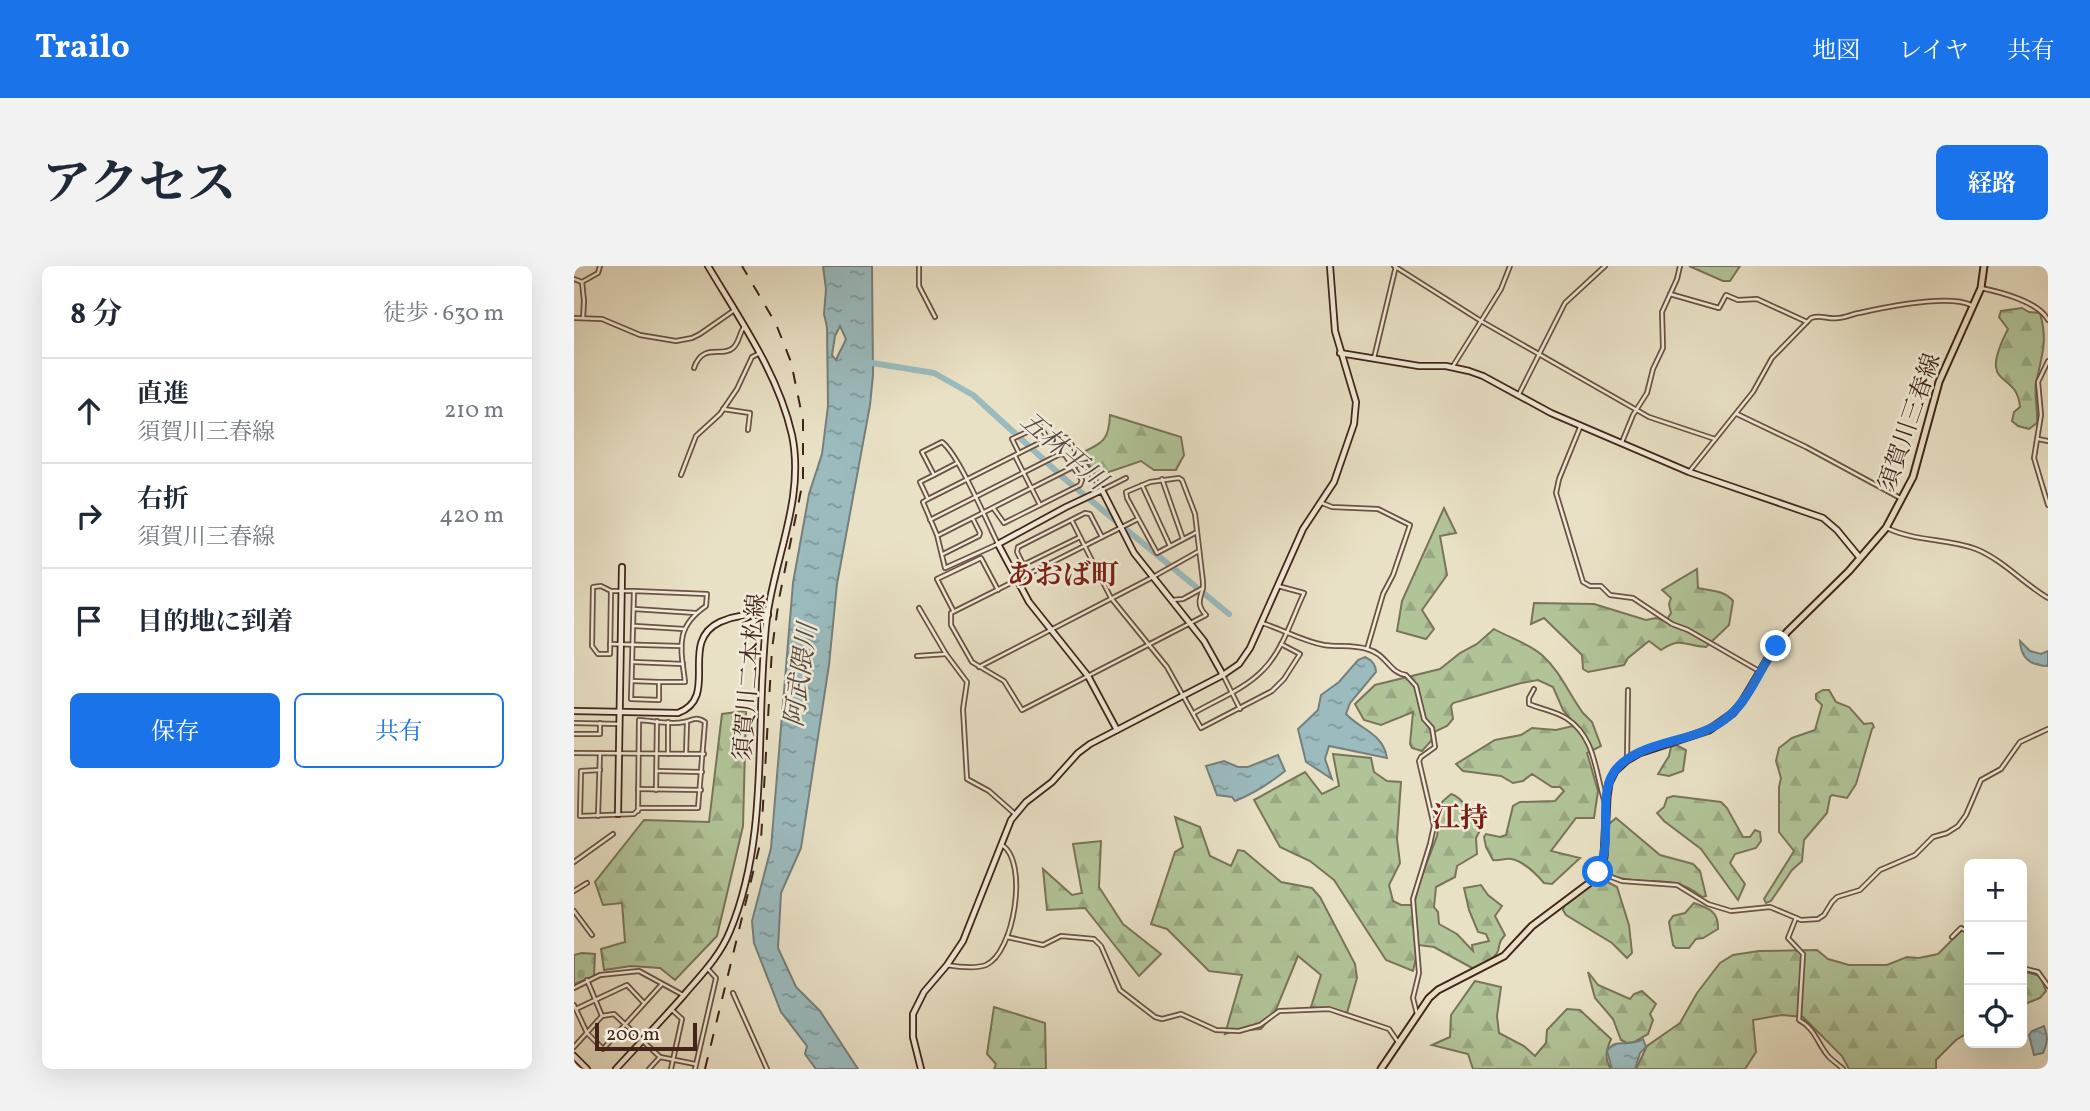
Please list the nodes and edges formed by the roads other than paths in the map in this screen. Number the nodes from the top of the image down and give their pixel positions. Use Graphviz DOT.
graph roads {
  1 [pos="600,266"];
  2 [pos="708,266"];
  3 [pos="919,266"];
  4 [pos="1330,266"];
  5 [pos="1395,266"];
  6 [pos="1510,266"];
  7 [pos="1605,266"];
  8 [pos="1680,266"];
  9 [pos="1984,266"];
  10 [pos="574,279"];
  11 [pos="582,282"];
  12 [pos="1980,288"];
  13 [pos="1669,294"];
  14 [pos="1972,305"];
  15 [pos="734,310"];
  16 [pos="935,317"];
  17 [pos="574,318"];
  18 [pos="583,318"];
  19 [pos="2048,320"];
  20 [pos="1481,321"];
  21 [pos="1807,322"];
  22 [pos="744,327"];
  23 [pos="760,353"];
  24 [pos="1340,353"];
  25 [pos="1541,355"];
  26 [pos="1374,358"];
  27 [pos="2048,361"];
  28 [pos="1453,367"];
  29 [pos="694,368"];
  30 [pos="1518,396"];
  31 [pos="723,409"];
  32 [pos="1636,410"];
  33 [pos="1736,414"];
  34 [pos="1581,425"];
  35 [pos="748,430"];
  36 [pos="1048,439"];
  37 [pos="1715,439"];
  38 [pos="2037,439"];
  39 [pos="2048,441"];
  40 [pos="1622,442"];
  41 [pos="1017,454"];
  42 [pos="1083,462"];
  43 [pos="957,463"];
  44 [pos="1073,467"];
  45 [pos="1024,472"];
  46 [pos="1689,472"];
  47 [pos="681,475"];
  48 [pos="934,475"];
  49 [pos="1126,478"];
  50 [pos="1162,479"];
  51 [pos="966,480"];
  52 [pos="1142,485"];
  53 [pos="1032,489"];
  54 [pos="1102,490"];
  55 [pos="975,498"];
  56 [pos="928,499"];
  57 [pos="1902,499"];
  58 [pos="1322,503"];
  59 [pos="1040,505"];
  60 [pos="2048,505"];
  61 [pos="994,509"];
  62 [pos="983,514"];
  63 [pos="973,519"];
  64 [pos="1138,519"];
  65 [pos="930,520"];
  66 [pos="1072,521"];
  67 [pos="1121,528"];
  68 [pos="1886,528"];
  69 [pos="1197,532"];
  70 [pos="937,536"];
  71 [pos="1080,537"];
  72 [pos="1102,537"];
  73 [pos="1184,539"];
  74 [pos="998,544"];
  75 [pos="1084,546"];
  76 [pos="1170,546"];
  77 [pos="1199,551"];
  78 [pos="941,554"];
  79 [pos="1860,558"];
  80 [pos="1023,565"];
  81 [pos="622,568"];
  82 [pos="1029,576"];
  83 [pos="1153,578"];
  84 [pos="1019,581"];
  85 [pos="1278,586"];
  86 [pos="1203,588"];
  87 [pos="998,590"];
  88 [pos="611,591"];
  89 [pos="634,591"];
  90 [pos="622,592"];
  91 [pos="1111,598"];
  92 [pos="2048,598"];
  93 [pos="1172,600"];
  94 [pos="919,608"];
  95 [pos="634,609"];
  96 [pos="953,612"];
  97 [pos="696,613"];
  98 [pos="768,615"];
  99 [pos="1262,622"];
  100 [pos="1192,623"];
  101 [pos="634,625"];
  102 [pos="684,629"];
  103 [pos="1050,630"];
  104 [pos="1287,631"];
  105 [pos="610,644"];
  106 [pos="621,644"];
  107 [pos="633,644"];
  108 [pos="1281,644"];
  109 [pos="1150,645"];
  110 [pos="682,646"];
  111 [pos="1367,649"];
  112 [pos="946,654"];
  113 [pos="917,656"];
  114 [pos="633,662"];
  115 [pos="683,664"];
  116 [pos="979,667"];
  117 [pos="1760,672"];
  118 [pos="1223,675"];
  119 [pos="1088,676"];
  120 [pos="632,681"];
  121 [pos="659,682"];
  122 [pos="1534,689"];
  123 [pos="1628,690"];
  124 [pos="1231,691"];
  125 [pos="1183,696"];
  126 [pos="1240,709"];
  127 [pos="574,711"];
  128 [pos="620,712"];
  129 [pos="1193,713"];
  130 [pos="657,721"];
  131 [pos="668,722"];
  132 [pos="687,722"];
  133 [pos="574,723"];
  134 [pos="600,723"];
  135 [pos="620,724"];
  136 [pos="2048,729"];
  137 [pos="1117,730"];
  138 [pos="574,734"];
  139 [pos="574,753"];
  140 [pos="600,753"];
  141 [pos="619,753"];
  142 [pos="638,754"];
  143 [pos="657,754"];
  144 [pos="668,754"];
  145 [pos="686,754"];
  146 [pos="704,754"];
  147 [pos="1627,760"];
  148 [pos="600,770"];
  149 [pos="657,771"];
  150 [pos="702,772"];
  151 [pos="638,789"];
  152 [pos="656,790"];
  153 [pos="701,790"];
  154 [pos="1607,805"];
  155 [pos="638,811"];
  156 [pos="618,814"];
  157 [pos="1015,814"];
  158 [pos="598,816"];
  159 [pos="613,834"];
  160 [pos="1001,845"];
  161 [pos="574,862"];
  162 [pos="1598,872"];
  163 [pos="587,883"];
  164 [pos="574,891"];
  165 [pos="574,911"];
  166 [pos="1796,918"];
  167 [pos="1964,930"];
  168 [pos="592,934"];
  169 [pos="1007,937"];
  170 [pos="1952,937"];
  171 [pos="947,965"];
  172 [pos="708,969"];
  173 [pos="2027,969"];
  174 [pos="587,980"];
  175 [pos="661,985"];
  176 [pos="2048,986"];
  177 [pos="574,988"];
  178 [pos="733,993"];
  179 [pos="684,995"];
  180 [pos="596,1000"];
  181 [pos="645,1003"];
  182 [pos="575,1007"];
  183 [pos="671,1009"];
  184 [pos="1417,1014"];
  185 [pos="603,1016"];
  186 [pos="625,1025"];
  187 [pos="587,1033"];
  188 [pos="643,1040"];
  189 [pos="1398,1042"];
  190 [pos="574,1047"];
  191 [pos="574,1056"];
  192 [pos="660,1056"];
  193 [pos="673,1059"];
  194 [pos="696,1064"];
  195 [pos="587,1069"];
  196 [pos="616,1069"];
  197 [pos="649,1069"];
  198 [pos="671,1069"];
  199 [pos="695,1069"];
  200 [pos="767,1069"];
  201 [pos="920,1069"];
  202 [pos="1381,1069"];
  203 [pos="1843,1069"];
  1 -- 11 [label="street"];
  2 -- 15 [label="street, 須賀川二本松線"];
  3 -- 16 [label="street"];
  4 -- 24 [label="street"];
  5 -- 20 [label="street"];
  5 -- 26 [label="street"];
  6 -- 20 [label="street"];
  7 -- 25 [label="street"];
  8 -- 13 [label="street"];
  9 -- 12 [label="main road, 須賀川三春線"];
  10 -- 11 [label="street"];
  11 -- 18 [label="street"];
  12 -- 14 [label="main road, 須賀川三春線"];
  12 -- 19 [label="street"];
  13 -- 21 [label="street"];
  13 -- 32 [label="street"];
  14 -- 21 [label="street"];
  14 -- 57 [label="main road, 須賀川三春線"];
  15 -- 18 [label="street"];
  15 -- 22 [label="street, 須賀川二本松線"];
  17 -- 18 [label="street"];
  20 -- 25 [label="street"];
  20 -- 28 [label="street"];
  21 -- 33 [label="street"];
  22 -- 23 [label="street, 須賀川二本松線"];
  22 -- 29 [label="street"];
  23 -- 31 [label="street"];
  23 -- 98 [label="street, 須賀川二本松線"];
  24 -- 26 [label="street"];
  24 -- 58 [label="street"];
  25 -- 30 [label="street"];
  25 -- 32 [label="street"];
  26 -- 28 [label="street"];
  27 -- 38 [label="street"];
  28 -- 30 [label="street"];
  30 -- 34 [label="street"];
  31 -- 35 [label="street"];
  31 -- 47 [label="street"];
  32 -- 37 [label="street"];
  32 -- 40 [label="street"];
  33 -- 37 [label="street"];
  33 -- 57 [label="street"];
  34 -- 40 [label="street"];
  34 -- 117 [label="street"];
  36 -- 41 [label="street"];
  36 -- 41 [label="street"];
  36 -- 42 [label="street"];
  37 -- 46 [label="street"];
  38 -- 39 [label="street"];
  38 -- 60 [label="street"];
  40 -- 46 [label="street"];
  41 -- 45 [label="street"];
  41 -- 51 [label="street"];
  42 -- 44 [label="street"];
  42 -- 54 [label="street"];
  43 -- 48 [label="street"];
  43 -- 48 [label="street"];
  43 -- 51 [label="street"];
  44 -- 45 [label="street"];
  44 -- 53 [label="street"];
  44 -- 59 [label="street"];
  45 -- 53 [label="street"];
  45 -- 55 [label="street"];
  46 -- 79 [label="street"];
  48 -- 56 [label="street"];
  49 -- 54 [label="street"];
  50 -- 52 [label="street"];
  50 -- 69 [label="street"];
  50 -- 73 [label="street"];
  51 -- 55 [label="street"];
  51 -- 56 [label="street"];
  52 -- 64 [label="street"];
  52 -- 76 [label="street"];
  53 -- 59 [label="street"];
  53 -- 61 [label="street"];
  54 -- 67 [label="street"];
  54 -- 74 [label="street"];
  55 -- 62 [label="street"];
  55 -- 65 [label="street"];
  56 -- 65 [label="street"];
  57 -- 68 [label="main road, 須賀川三春線"];
  58 -- 85 [label="street"];
  58 -- 111 [label="street"];
  59 -- 61 [label="street"];
  61 -- 62 [label="street"];
  62 -- 63 [label="street"];
  62 -- 74 [label="street"];
  63 -- 70 [label="street"];
  63 -- 78 [label="street"];
  64 -- 67 [label="street"];
  64 -- 76 [label="street"];
  65 -- 70 [label="street"];
  66 -- 71 [label="street"];
  66 -- 72 [label="street"];
  66 -- 80 [label="street"];
  67 -- 72 [label="street"];
  67 -- 83 [label="street"];
  68 -- 79 [label="main road, 須賀川三春線"];
  68 -- 92 [label="street"];
  69 -- 73 [label="street"];
  69 -- 77 [label="street"];
  70 -- 78 [label="street"];
  71 -- 75 [label="street"];
  71 -- 80 [label="street"];
  72 -- 75 [label="street"];
  73 -- 76 [label="street"];
  74 -- 78 [label="street"];
  74 -- 84 [label="street"];
  75 -- 82 [label="street"];
  75 -- 91 [label="street"];
  77 -- 83 [label="street"];
  77 -- 86 [label="street"];
  79 -- 117 [label="main road, 須賀川三春線"];
  80 -- 82 [label="street"];
  81 -- 90 [label="street"];
  82 -- 84 [label="street"];
  83 -- 91 [label="street"];
  83 -- 93 [label="street"];
  84 -- 87 [label="street"];
  84 -- 103 [label="street"];
  85 -- 99 [label="street"];
  85 -- 104 [label="street"];
  86 -- 93 [label="street"];
  86 -- 100 [label="street"];
  87 -- 96 [label="street"];
  87 -- 96 [label="street"];
  88 -- 90 [label="street"];
  88 -- 105 [label="street"];
  88 -- 105 [label="street"];
  89 -- 90 [label="street"];
  89 -- 95 [label="street"];
  89 -- 97 [label="street"];
  90 -- 106 [label="street"];
  91 -- 103 [label="street"];
  91 -- 109 [label="street"];
  93 -- 100 [label="street"];
  94 -- 112 [label="street"];
  95 -- 97 [label="street"];
  95 -- 101 [label="street"];
  96 -- 116 [label="street"];
  97 -- 102 [label="street"];
  98 -- 128 [label="street"];
  98 -- 172 [label="street, 須賀川二本松線"];
  99 -- 104 [label="street"];
  99 -- 118 [label="street"];
  100 -- 109 [label="street"];
  100 -- 118 [label="street"];
  101 -- 102 [label="street"];
  101 -- 107 [label="street"];
  102 -- 110 [label="street"];
  103 -- 116 [label="street"];
  103 -- 119 [label="street"];
  104 -- 108 [label="street"];
  104 -- 111 [label="street"];
  105 -- 106 [label="street"];
  106 -- 107 [label="street"];
  106 -- 128 [label="street"];
  107 -- 110 [label="street"];
  107 -- 114 [label="street"];
  108 -- 124 [label="street"];
  108 -- 126 [label="street"];
  109 -- 119 [label="street"];
  109 -- 125 [label="street"];
  110 -- 115 [label="street"];
  111 -- 184 [label="street"];
  112 -- 113 [label="street"];
  112 -- 157 [label="street"];
  114 -- 115 [label="street"];
  114 -- 120 [label="street"];
  115 -- 121 [label="street"];
  116 -- 119 [label="street"];
  117 -- 147 [label="main road, 須賀川三春線"];
  118 -- 124 [label="street"];
  118 -- 125 [label="street"];
  119 -- 137 [label="street"];
  120 -- 121 [label="street"];
  120 -- 121 [label="street"];
  122 -- 154 [label="street"];
  123 -- 147 [label="street"];
  124 -- 126 [label="street"];
  124 -- 129 [label="street"];
  125 -- 129 [label="street"];
  125 -- 137 [label="street"];
  126 -- 129 [label="street"];
  127 -- 128 [label="street"];
  128 -- 135 [label="street"];
  130 -- 131 [label="street"];
  130 -- 142 [label="street"];
  130 -- 143 [label="street"];
  131 -- 132 [label="street"];
  131 -- 144 [label="street"];
  132 -- 145 [label="street"];
  132 -- 146 [label="street"];
  133 -- 134 [label="street"];
  134 -- 135 [label="street"];
  134 -- 138 [label="street"];
  135 -- 141 [label="street"];
  136 -- 166 [label="street"];
  137 -- 157 [label="street"];
  139 -- 140 [label="street"];
  140 -- 141 [label="street"];
  140 -- 148 [label="street"];
  141 -- 142 [label="street"];
  141 -- 156 [label="street"];
  142 -- 143 [label="street"];
  142 -- 151 [label="street"];
  143 -- 144 [label="street"];
  143 -- 149 [label="street"];
  144 -- 145 [label="street"];
  145 -- 146 [label="street"];
  146 -- 150 [label="street"];
  147 -- 154 [label="main road"];
  148 -- 158 [label="street"];
  148 -- 158 [label="street"];
  149 -- 150 [label="street"];
  149 -- 152 [label="street"];
  150 -- 153 [label="street"];
  151 -- 152 [label="street"];
  151 -- 155 [label="street"];
  152 -- 153 [label="street"];
  153 -- 155 [label="street"];
  154 -- 162 [label="main road"];
  155 -- 156 [label="street"];
  156 -- 158 [label="street"];
  157 -- 160 [label="street"];
  159 -- 161 [label="street"];
  160 -- 169 [label="street"];
  160 -- 171 [label="street"];
  162 -- 166 [label="street"];
  162 -- 184 [label="main road"];
  163 -- 164 [label="street"];
  165 -- 168 [label="street"];
  166 -- 203 [label="street"];
  167 -- 170 [label="street"];
  169 -- 171 [label="street"];
  169 -- 189 [label="street"];
  171 -- 201 [label="street"];
  172 -- 179 [label="street, 須賀川二本松線"];
  172 -- 194 [label="street"];
  173 -- 176 [label="street"];
  174 -- 175 [label="street"];
  174 -- 177 [label="street"];
  174 -- 180 [label="street"];
  175 -- 179 [label="street"];
  175 -- 181 [label="street"];
  178 -- 200 [label="street"];
  179 -- 183 [label="street, 須賀川二本松線"];
  180 -- 181 [label="street"];
  180 -- 182 [label="street"];
  180 -- 185 [label="street"];
  181 -- 186 [label="street"];
  182 -- 187 [label="street"];
  183 -- 188 [label="street, 須賀川二本松線"];
  183 -- 193 [label="street"];
  184 -- 189 [label="main road"];
  185 -- 186 [label="street"];
  185 -- 187 [label="street"];
  186 -- 187 [label="street"];
  186 -- 188 [label="street"];
  187 -- 190 [label="street"];
  188 -- 192 [label="street"];
  188 -- 196 [label="street, 須賀川二本松線"];
  189 -- 202 [label="main road"];
  191 -- 195 [label="street"];
  192 -- 193 [label="street"];
  192 -- 197 [label="street"];
  193 -- 194 [label="street"];
  193 -- 198 [label="street"];
  194 -- 199 [label="street"];
}
